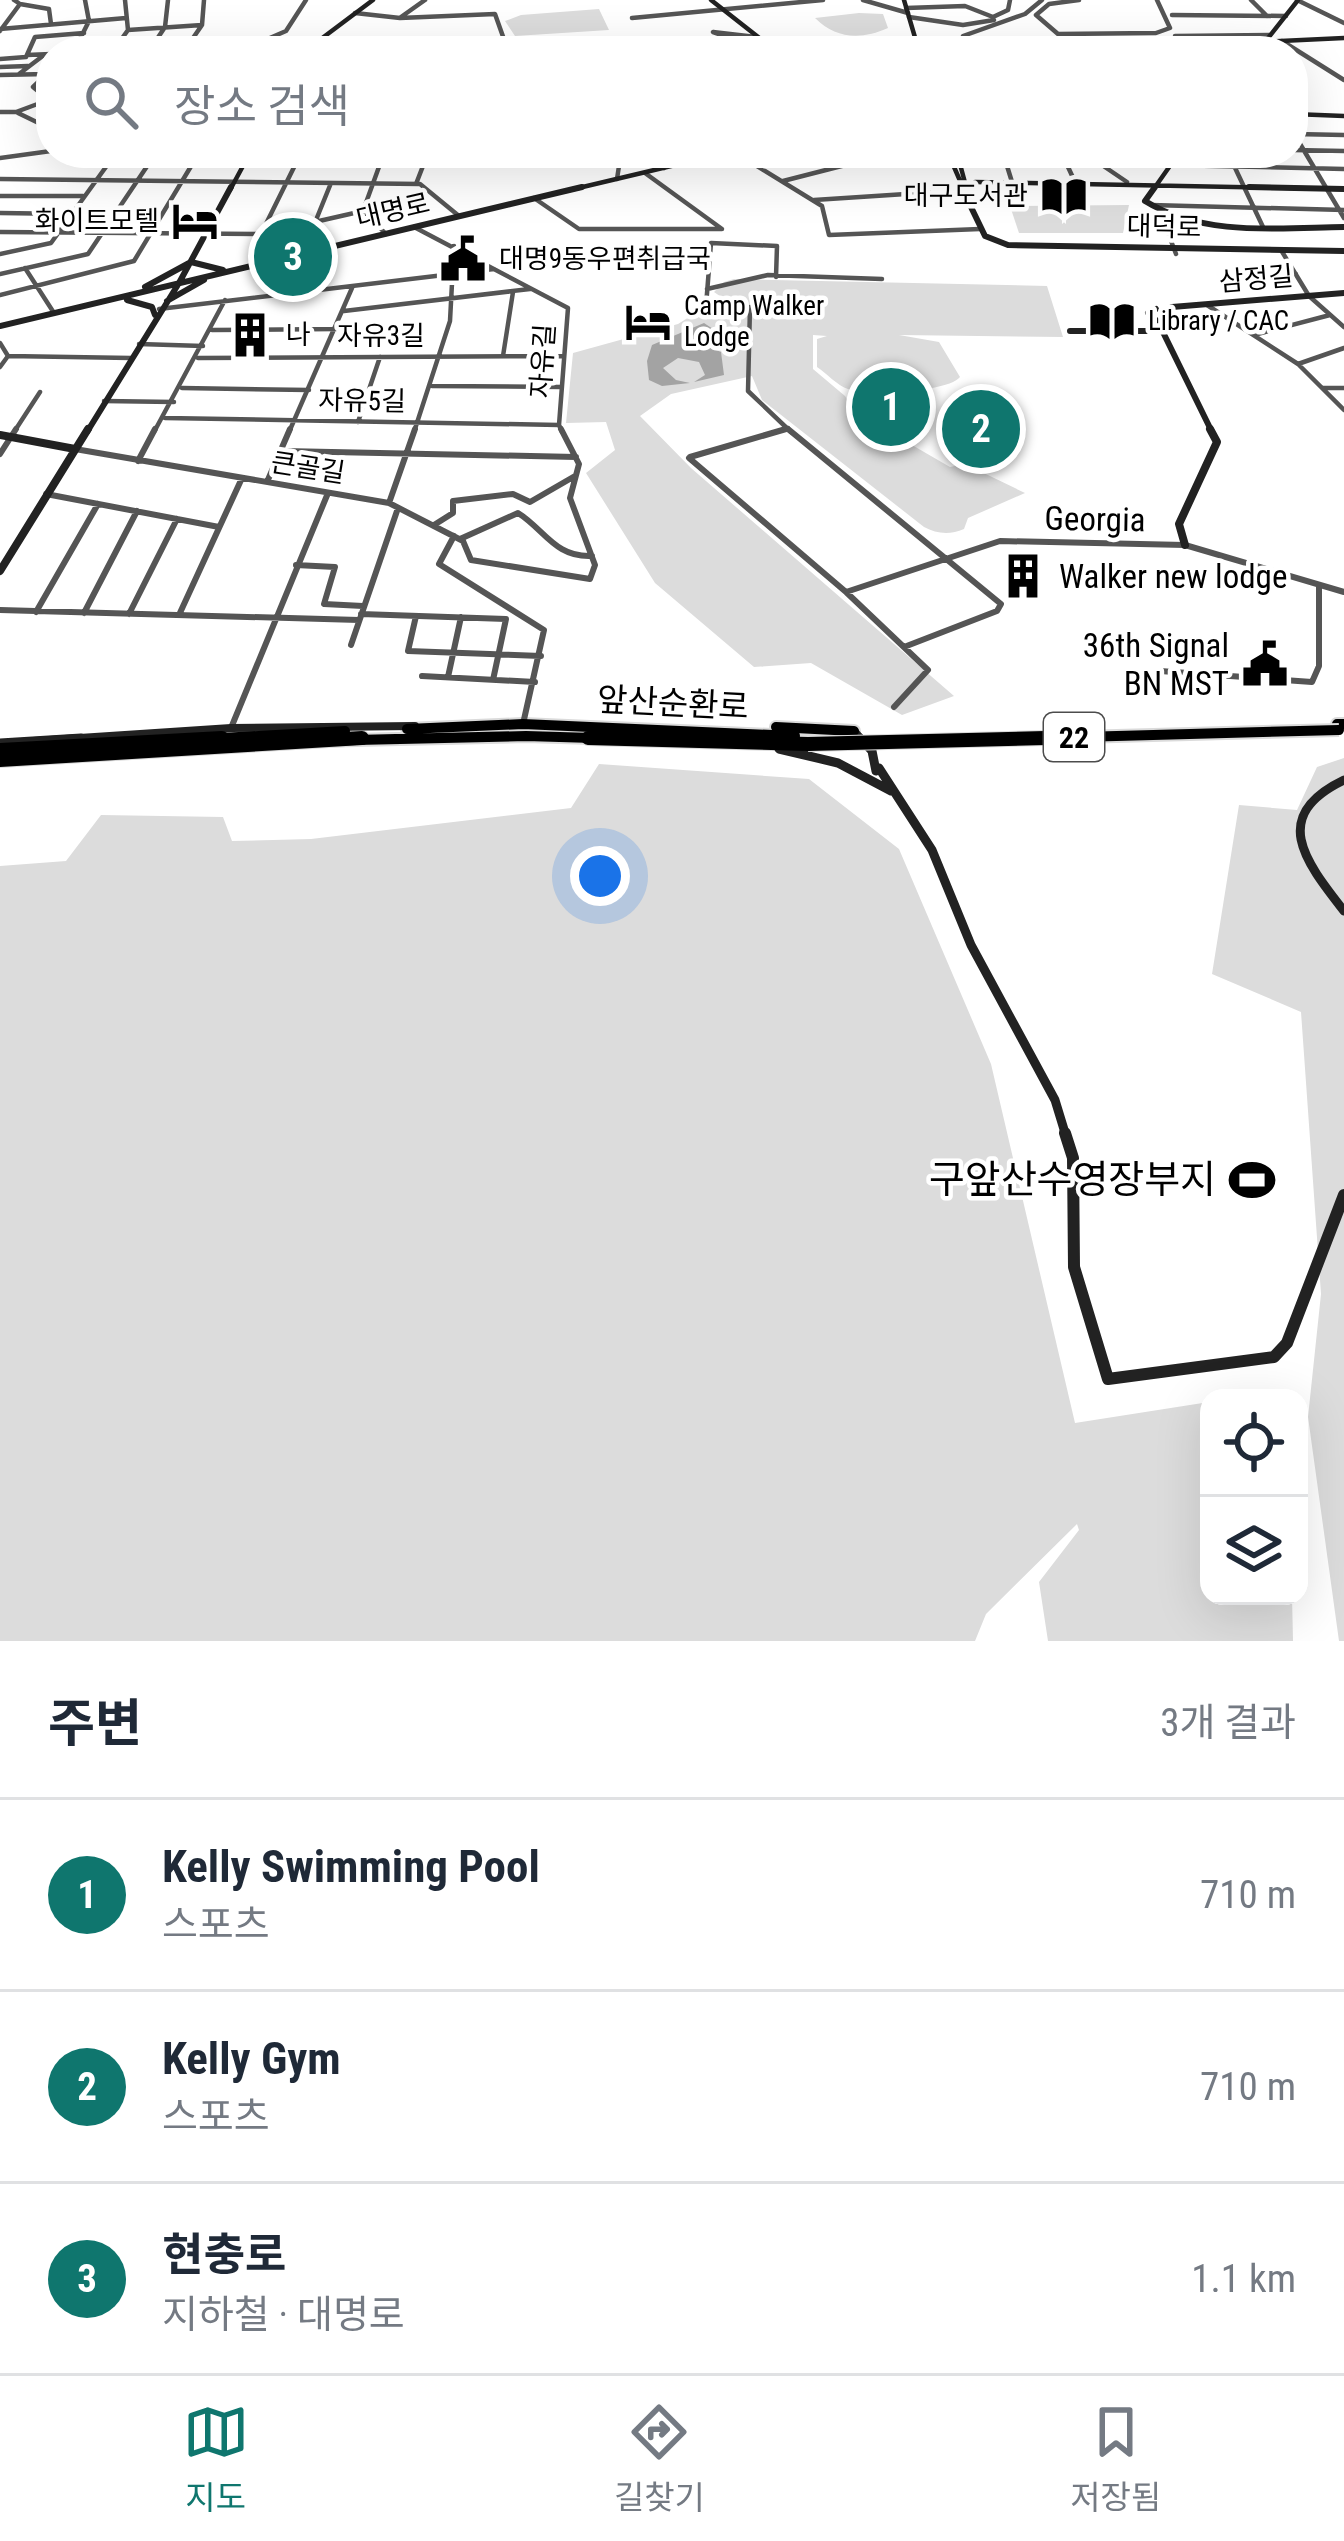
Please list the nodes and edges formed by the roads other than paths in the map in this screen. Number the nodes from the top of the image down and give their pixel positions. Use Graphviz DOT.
graph roads {
  1 [pos="14,0"];
  2 [pos="85,0"];
  3 [pos="125,0"];
  4 [pos="168,0"];
  5 [pos="204,0"];
  6 [pos="306,0"];
  7 [pos="373,0"];
  8 [pos="425,0"];
  9 [pos="711,0"];
  10 [pos="823,0"];
  11 [pos="862,0"];
  12 [pos="966,0"];
  13 [pos="1010,0"];
  14 [pos="1042,0"];
  15 [pos="1157,0"];
  16 [pos="1251,0"];
  17 [pos="1298,0"];
  18 [pos="1079,2"];
  19 [pos="20,4"];
  20 [pos="958,6"];
  21 [pos="717,8"];
  22 [pos="972,8"];
  23 [pos="907,9"];
  24 [pos="1005,12"];
  25 [pos="355,13"];
  26 [pos="1172,16"];
  27 [pos="1198,16"];
  28 [pos="1268,16"];
  29 [pos="1286,16"];
  30 [pos="126,18"];
  31 [pos="400,18"];
  32 [pos="632,18"];
  33 [pos="994,20"];
  34 [pos="89,21"];
  35 [pos="1344,23"];
  36 [pos="51,24"];
  37 [pos="202,25"];
  38 [pos="165,27"];
  39 [pos="0,30"];
  40 [pos="128,30"];
  41 [pos="84,33"];
  42 [pos="1214,35"];
  43 [pos="1270,35"];
  44 [pos="55,36"];
  45 [pos="82,36"];
  46 [pos="124,36"];
  47 [pos="159,36"];
  48 [pos="194,36"];
  49 [pos="274,36"];
  50 [pos="320,36"];
  51 [pos="503,36"];
  52 [pos="725,36"];
  53 [pos="747,36"];
  54 [pos="755,36"];
  55 [pos="963,36"];
  56 [pos="1174,36"];
  57 [pos="36,38"];
  58 [pos="1344,38"];
  59 [pos="1308,40"];
  60 [pos="36,55"];
  61 [pos="27,56"];
  62 [pos="1308,57"];
  63 [pos="36,62"];
  64 [pos="0,63"];
  65 [pos="29,66"];
  66 [pos="36,73"];
  67 [pos="0,75"];
  68 [pos="18,75"];
  69 [pos="1344,80"];
  70 [pos="36,104"];
  71 [pos="0,112"];
  72 [pos="16,112"];
  73 [pos="1308,115"];
  74 [pos="1344,116"];
  75 [pos="36,122"];
  76 [pos="1308,134"];
  77 [pos="1344,135"];
  78 [pos="1308,150"];
  79 [pos="1344,152"];
  80 [pos="36,154"];
  81 [pos="1308,155"];
  82 [pos="18,157"];
  83 [pos="0,158"];
  84 [pos="105,168"];
  85 [pos="146,168"];
  86 [pos="190,168"];
  87 [pos="242,168"];
  88 [pos="294,168"];
  89 [pos="379,168"];
  90 [pos="422,168"];
  91 [pos="619,168"];
  92 [pos="661,168"];
  93 [pos="760,168"];
  94 [pos="838,168"];
  95 [pos="957,168"];
  96 [pos="1008,168"];
  97 [pos="1068,168"];
  98 [pos="1106,168"];
  99 [pos="1166,168"];
  100 [pos="1234,168"];
  101 [pos="1308,168"];
  102 [pos="1315,168"];
  103 [pos="1344,169"];
  104 [pos="645,173"];
  105 [pos="617,178"];
  106 [pos="0,180"];
  107 [pos="96,181"];
  108 [pos="137,181"];
  109 [pos="182,181"];
  110 [pos="782,181"];
  111 [pos="235,182"];
  112 [pos="287,182"];
  113 [pos="974,182"];
  114 [pos="1012,182"];
  115 [pos="1075,182"];
  116 [pos="1127,182"];
  117 [pos="1156,182"];
  118 [pos="331,183"];
  119 [pos="374,183"];
  120 [pos="416,184"];
  121 [pos="1243,185"];
  122 [pos="1328,188"];
  123 [pos="1344,189"];
  124 [pos="952,191"];
  125 [pos="0,196"];
  126 [pos="85,196"];
  127 [pos="535,198"];
  128 [pos="812,200"];
  129 [pos="1150,205"];
  130 [pos="1253,207"];
  131 [pos="364,211"];
  132 [pos="1160,212"];
  133 [pos="0,213"];
  134 [pos="72,214"];
  135 [pos="1343,216"];
  136 [pos="459,217"];
  137 [pos="316,222"];
  138 [pos="414,227"];
  139 [pos="1263,227"];
  140 [pos="0,232"];
  141 [pos="58,232"];
  142 [pos="982,232"];
  143 [pos="103,233"];
  144 [pos="151,233"];
  145 [pos="205,233"];
  146 [pos="262,234"];
  147 [pos="386,234"];
  148 [pos="454,246"];
  149 [pos="1282,250"];
  150 [pos="1344,250"];
  151 [pos="1173,252"];
  152 [pos="2,253"];
  153 [pos="191,262"];
  154 [pos="25,268"];
  155 [pos="496,269"];
  156 [pos="234,270"];
  157 [pos="0,274"];
  158 [pos="1234,274"];
  159 [pos="1296,274"];
  160 [pos="214,275"];
  161 [pos="451,275"];
  162 [pos="776,277"];
  163 [pos="882,279"];
  164 [pos="179,283"];
  165 [pos="37,286"];
  166 [pos="352,288"];
  167 [pos="532,289"];
  168 [pos="706,289"];
  169 [pos="513,292"];
  170 [pos="1344,293"];
  171 [pos="0,295"];
  172 [pos="1309,296"];
  173 [pos="116,298"];
  174 [pos="452,299"];
  175 [pos="225,300"];
  176 [pos="1207,304"];
  177 [pos="706,306"];
  178 [pos="750,307"];
  179 [pos="1172,307"];
  180 [pos="159,309"];
  181 [pos="1156,309"];
  182 [pos="344,311"];
  183 [pos="54,313"];
  184 [pos="1330,316"];
  185 [pos="0,326"];
  186 [pos="1344,327"];
  187 [pos="337,329"];
  188 [pos="212,330"];
  189 [pos="1070,331"];
  190 [pos="1162,332"];
  191 [pos="1252,336"];
  192 [pos="139,344"];
  193 [pos="1,346"];
  194 [pos="204,346"];
  195 [pos="1344,348"];
  196 [pos="8,356"];
  197 [pos="503,356"];
  198 [pos="564,356"];
  199 [pos="380,357"];
  200 [pos="441,357"];
  201 [pos="130,358"];
  202 [pos="198,358"];
  203 [pos="324,358"];
  204 [pos="1298,364"];
  205 [pos="0,367"];
  206 [pos="432,386"];
  207 [pos="562,387"];
  208 [pos="182,388"];
  209 [pos="1322,388"];
  210 [pos="1344,388"];
  211 [pos="309,390"];
  212 [pos="40,392"];
  213 [pos="104,400"];
  214 [pos="174,402"];
  215 [pos="1344,410"];
  216 [pos="165,418"];
  217 [pos="295,421"];
  218 [pos="358,422"];
  219 [pos="418,423"];
  220 [pos="559,425"];
  221 [pos="788,428"];
  222 [pos="0,434"];
  223 [pos="12,436"];
  224 [pos="75,449"];
  225 [pos="284,451"];
  226 [pos="410,453"];
  227 [pos="0,454"];
  228 [pos="576,457"];
  229 [pos="138,461"];
  230 [pos="575,476"];
  231 [pos="242,478"];
  232 [pos="267,482"];
  233 [pos="328,493"];
  234 [pos="46,494"];
  235 [pos="526,500"];
  236 [pos="389,503"];
  237 [pos="98,504"];
  238 [pos="398,508"];
  239 [pos="137,511"];
  240 [pos="518,513"];
  241 [pos="177,519"];
  242 [pos="433,526"];
  243 [pos="219,527"];
  244 [pos="456,538"];
  245 [pos="0,544"];
  246 [pos="17,544"];
  247 [pos="1185,545"];
  248 [pos="947,555"];
  249 [pos="592,556"];
  250 [pos="296,565"];
  251 [pos="0,571"];
  252 [pos="1319,587"];
  253 [pos="846,592"];
  254 [pos="1344,592"];
  255 [pos="0,610"];
  256 [pos="36,612"];
  257 [pos="83,613"];
  258 [pos="129,614"];
  259 [pos="361,614"];
  260 [pos="179,615"];
  261 [pos="416,616"];
  262 [pos="276,617"];
  263 [pos="461,617"];
  264 [pos="352,645"];
  265 [pos="904,647"];
  266 [pos="454,653"];
  267 [pos="498,654"];
  268 [pos="541,656"];
  269 [pos="1160,671"];
  270 [pos="422,676"];
  271 [pos="448,677"];
  272 [pos="493,680"];
  273 [pos="535,682"];
  274 [pos="893,707"];
  275 [pos="523,724"];
  276 [pos="619,727"];
  277 [pos="1341,727"];
  278 [pos="231,728"];
  279 [pos="854,731"];
  280 [pos="441,732"];
  281 [pos="268,738"];
  282 [pos="808,740"];
  283 [pos="738,743"];
  284 [pos="0,747"];
  285 [pos="0,763"];
  286 [pos="879,767"];
  287 [pos="861,772"];
  288 [pos="1344,780"];
  289 [pos="893,793"];
  290 [pos="1344,910"];
  291 [pos="1344,1195"];
  1 -- 19 [label="street"];
  2 -- 34 [label="street"];
  3 -- 30 [label="street"];
  4 -- 38 [label="street"];
  5 -- 37 [label="street"];
  6 -- 49 [label="street"];
  7 -- 25 [label="main road"];
  8 -- 31 [label="street"];
  9 -- 21 [label="main road"];
  10 -- 21 [label="street"];
  11 -- 23 [label="street"];
  12 -- 20 [label="street"];
  13 -- 24 [label="street"];
  14 -- 33 [label="street"];
  15 -- 18 [label="street"];
  16 -- 28 [label="street"];
  17 -- 29 [label="main road"];
  17 -- 35 [label="street"];
  19 -- 36 [label="street"];
  19 -- 39 [label="street"];
  20 -- 22 [label="street"];
  20 -- 23 [label="street"];
  21 -- 32 [label="street"];
  21 -- 54 [label="main road"];
  22 -- 24 [label="street"];
  22 -- 33 [label="street"];
  23 -- 33 [label="street"];
  24 -- 33 [label="street"];
  25 -- 31 [label="street"];
  25 -- 50 [label="main road"];
  26 -- 27 [label="street"];
  27 -- 28 [label="street"];
  27 -- 42 [label="street"];
  28 -- 29 [label="street"];
  29 -- 43 [label="main road"];
  30 -- 34 [label="street"];
  30 -- 40 [label="street"];
  31 -- 51 [label="street"];
  33 -- 55 [label="street"];
  34 -- 36 [label="street"];
  34 -- 41 [label="street"];
  36 -- 39 [label="street"];
  37 -- 38 [label="street"];
  37 -- 48 [label="street"];
  38 -- 40 [label="street"];
  38 -- 47 [label="street"];
  40 -- 46 [label="street"];
  41 -- 44 [label="street"];
  41 -- 45 [label="street"];
  42 -- 43 [label="street"];
  42 -- 56 [label="street"];
  52 -- 53 [label="street"];
  57 -- 61 [label="street"];
  58 -- 59 [label="main road"];
  60 -- 61 [label="street"];
  61 -- 64 [label="street"];
  62 -- 69 [label="street"];
  63 -- 65 [label="street"];
  64 -- 65 [label="street"];
  65 -- 68 [label="street"];
  66 -- 68 [label="street"];
  67 -- 68 [label="street"];
  70 -- 72 [label="street"];
  71 -- 72 [label="street"];
  72 -- 75 [label="street"];
  73 -- 74 [label="main road"];
  76 -- 77 [label="street"];
  78 -- 79 [label="street"];
  80 -- 82 [label="street"];
  81 -- 102 [label="street"];
  82 -- 83 [label="street"];
  82 -- 106 [label="street"];
  84 -- 107 [label="street"];
  85 -- 108 [label="street"];
  86 -- 109 [label="street"];
  87 -- 111 [label="main road"];
  88 -- 112 [label="street"];
  89 -- 119 [label="street"];
  90 -- 120 [label="street"];
  91 -- 105 [label="street"];
  92 -- 104 [label="main road, 대명로"];
  93 -- 110 [label="street"];
  94 -- 110 [label="street"];
  95 -- 142 [label="main road"];
  96 -- 114 [label="street"];
  97 -- 115 [label="street"];
  98 -- 116 [label="street"];
  99 -- 117 [label="main road"];
  100 -- 121 [label="street"];
  101 -- 102 [label="street"];
  102 -- 103 [label="street"];
  102 -- 122 [label="street"];
  104 -- 105 [label="main road, 대명로"];
  104 -- 127 [label="street"];
  105 -- 127 [label="main road, 대명로"];
  106 -- 107 [label="street"];
  107 -- 108 [label="street"];
  107 -- 126 [label="street"];
  108 -- 109 [label="street"];
  108 -- 143 [label="street"];
  109 -- 111 [label="street"];
  109 -- 144 [label="street"];
  110 -- 128 [label="street"];
  111 -- 112 [label="street"];
  111 -- 145 [label="main road"];
  112 -- 118 [label="street"];
  112 -- 146 [label="street"];
  113 -- 114 [label="main road"];
  114 -- 115 [label="main road"];
  115 -- 116 [label="main road"];
  116 -- 117 [label="main road"];
  117 -- 121 [label="main road"];
  117 -- 129 [label="main road"];
  118 -- 119 [label="street"];
  118 -- 137 [label="street"];
  119 -- 120 [label="street"];
  119 -- 131 [label="street"];
  120 -- 136 [label="street"];
  121 -- 122 [label="main road"];
  121 -- 130 [label="street"];
  122 -- 123 [label="main road"];
  122 -- 135 [label="street"];
  124 -- 128 [label="street"];
  125 -- 126 [label="street"];
  126 -- 134 [label="street"];
  127 -- 136 [label="main road, 대명로"];
  128 -- 142 [label="street"];
  129 -- 130 [label="street"];
  129 -- 132 [label="main road"];
  130 -- 135 [label="street"];
  130 -- 139 [label="street"];
  131 -- 137 [label="street"];
  131 -- 147 [label="street"];
  132 -- 139 [label="main road"];
  132 -- 151 [label="street"];
  133 -- 134 [label="street"];
  134 -- 141 [label="street"];
  135 -- 139 [label="main road"];
  136 -- 138 [label="main road, 대명로"];
  137 -- 146 [label="street"];
  138 -- 147 [label="main road, 대명로"];
  138 -- 148 [label="street, 자유길"];
  140 -- 141 [label="street"];
  141 -- 143 [label="street"];
  141 -- 152 [label="street"];
  142 -- 151 [label="main road, 대덕로"];
  143 -- 144 [label="street"];
  143 -- 154 [label="street"];
  144 -- 145 [label="street"];
  144 -- 165 [label="street"];
  145 -- 146 [label="street"];
  145 -- 153 [label="main road"];
  147 -- 156 [label="main road, 대명로"];
  148 -- 155 [label="street, 자유길"];
  148 -- 161 [label="street"];
  149 -- 150 [label="main road, 대덕로"];
  149 -- 151 [label="main road, 대덕로"];
  149 -- 159 [label="street"];
  153 -- 156 [label="main road"];
  153 -- 164 [label="main road"];
  153 -- 173 [label="main road"];
  154 -- 157 [label="street"];
  154 -- 165 [label="street"];
  155 -- 161 [label="street"];
  155 -- 167 [label="street, 자유길"];
  156 -- 160 [label="main road, 대명로"];
  158 -- 159 [label="street"];
  159 -- 172 [label="street"];
  160 -- 164 [label="main road, 대명로"];
  160 -- 180 [label="main road"];
  161 -- 166 [label="street"];
  161 -- 174 [label="street"];
  162 -- 163 [label="street"];
  162 -- 168 [label="street"];
  162 -- 168 [label="street"];
  164 -- 173 [label="main road, 대명로"];
  164 -- 180 [label="main road"];
  165 -- 171 [label="street"];
  165 -- 183 [label="street"];
  166 -- 175 [label="street"];
  166 -- 182 [label="street"];
  167 -- 169 [label="street"];
  167 -- 198 [label="street, 자유길"];
  168 -- 177 [label="street"];
  169 -- 174 [label="street"];
  169 -- 197 [label="street"];
  170 -- 172 [label="main road, 삼정길"];
  172 -- 176 [label="main road, 삼정길"];
  172 -- 184 [label="street"];
  173 -- 180 [label="main road"];
  173 -- 183 [label="main road, 대명로"];
  174 -- 182 [label="street"];
  174 -- 200 [label="street"];
  175 -- 180 [label="street"];
  175 -- 188 [label="street"];
  176 -- 179 [label="main road, 삼정길"];
  176 -- 191 [label="street"];
  178 -- 221 [label="street"];
  180 -- 192 [label="main road"];
  181 -- 190 [label="main road"];
  182 -- 187 [label="street"];
  183 -- 185 [label="main road, 대명로"];
  184 -- 186 [label="street"];
  184 -- 191 [label="street"];
  187 -- 188 [label="street"];
  187 -- 203 [label="street"];
  188 -- 194 [label="street"];
  189 -- 190 [label="main road"];
  190 -- 247 [label="main road"];
  191 -- 204 [label="street"];
  192 -- 194 [label="street"];
  192 -- 201 [label="main road"];
  193 -- 196 [label="street"];
  194 -- 202 [label="street"];
  195 -- 204 [label="street"];
  196 -- 201 [label="street"];
  196 -- 205 [label="street"];
  197 -- 198 [label="street, 자유3길"];
  197 -- 200 [label="street, 자유3길"];
  198 -- 207 [label="street, 자유길"];
  199 -- 200 [label="street, 자유3길"];
  199 -- 203 [label="street, 자유3길"];
  199 -- 218 [label="street"];
  200 -- 206 [label="street"];
  201 -- 213 [label="main road"];
  202 -- 203 [label="street, 자유3길"];
  202 -- 208 [label="street"];
  203 -- 211 [label="street"];
  204 -- 209 [label="street"];
  206 -- 207 [label="street"];
  206 -- 219 [label="street"];
  207 -- 220 [label="street, 자유길"];
  208 -- 211 [label="street"];
  208 -- 214 [label="street"];
  209 -- 210 [label="street"];
  209 -- 215 [label="street"];
  211 -- 217 [label="street"];
  212 -- 223 [label="street"];
  213 -- 214 [label="street"];
  213 -- 224 [label="main road"];
  214 -- 216 [label="street"];
  216 -- 217 [label="street, 자유5길"];
  216 -- 229 [label="street"];
  217 -- 218 [label="street, 자유5길"];
  217 -- 225 [label="street"];
  218 -- 219 [label="street, 자유5길"];
  219 -- 220 [label="street, 자유5길"];
  219 -- 226 [label="street"];
  220 -- 228 [label="street, 자유길"];
  221 -- 248 [label="street"];
  221 -- 253 [label="street"];
  222 -- 223 [label="main road, 큰골길"];
  223 -- 224 [label="main road, 큰골길"];
  223 -- 227 [label="street"];
  224 -- 229 [label="street, 큰골길"];
  224 -- 234 [label="main road"];
  225 -- 226 [label="street"];
  225 -- 232 [label="street"];
  226 -- 228 [label="street"];
  226 -- 236 [label="street"];
  228 -- 230 [label="street"];
  229 -- 231 [label="street, 큰골길"];
  230 -- 235 [label="street"];
  230 -- 249 [label="street"];
  231 -- 232 [label="street, 큰골길"];
  231 -- 243 [label="street"];
  232 -- 233 [label="street, 큰골길"];
  233 -- 236 [label="street, 큰골길"];
  233 -- 250 [label="street"];
  234 -- 237 [label="street"];
  234 -- 246 [label="main road"];
  235 -- 240 [label="street"];
  235 -- 242 [label="street"];
  236 -- 238 [label="street, 큰골길"];
  237 -- 239 [label="street"];
  237 -- 256 [label="street"];
  238 -- 242 [label="street, 큰골길"];
  238 -- 259 [label="street"];
  239 -- 241 [label="street"];
  239 -- 257 [label="street"];
  240 -- 244 [label="street"];
  240 -- 249 [label="street"];
  241 -- 243 [label="street"];
  241 -- 258 [label="street"];
  242 -- 244 [label="street, 큰골길"];
  243 -- 260 [label="street"];
  244 -- 249 [label="street, 큰골길"];
  244 -- 268 [label="street"];
  245 -- 246 [label="main road"];
  246 -- 251 [label="main road"];
  247 -- 248 [label="street, Georgia"];
  247 -- 252 [label="street, Georgia"];
  248 -- 253 [label="street, Georgia"];
  248 -- 265 [label="street"];
  250 -- 259 [label="street"];
  250 -- 262 [label="street"];
  252 -- 254 [label="street, Georgia"];
  252 -- 269 [label="street"];
  253 -- 265 [label="street"];
  255 -- 256 [label="street"];
  256 -- 257 [label="street"];
  257 -- 258 [label="street"];
  258 -- 260 [label="street"];
  259 -- 261 [label="street"];
  259 -- 262 [label="street"];
  259 -- 264 [label="street"];
  260 -- 262 [label="street"];
  261 -- 263 [label="street"];
  261 -- 266 [label="street"];
  262 -- 278 [label="street"];
  263 -- 266 [label="street"];
  263 -- 267 [label="street"];
  265 -- 274 [label="street"];
  266 -- 267 [label="street"];
  266 -- 271 [label="street"];
  267 -- 268 [label="street"];
  267 -- 272 [label="street"];
  268 -- 273 [label="street"];
  270 -- 271 [label="street"];
  271 -- 272 [label="street"];
  272 -- 273 [label="street"];
  273 -- 275 [label="street"];
  275 -- 276 [label="highway, 앞산순환로 / 22"];
  275 -- 280 [label="highway, 앞산순환로 / 22"];
  276 -- 279 [label="highway"];
  276 -- 282 [label="highway, 앞산순환로 / 22"];
  277 -- 282 [label="highway, 앞산순환로 / 22, bridge"];
  278 -- 280 [label="main road"];
  278 -- 284 [label="main road"];
  279 -- 286 [label="main road"];
  280 -- 281 [label="highway, 앞산순환로 / 22"];
  280 -- 283 [label="highway, 앞산순환로 / 22"];
  280 -- 285 [label="main road"];
  281 -- 284 [label="highway, 앞산순환로 / 22"];
  281 -- 285 [label="highway, 앞산순환로 / 22"];
  282 -- 283 [label="highway, 앞산순환로 / 22"];
  283 -- 287 [label="main road"];
  286 -- 287 [label="main road"];
  286 -- 289 [label="main road"];
  287 -- 289 [label="main road"];
  288 -- 290 [label="main road"];
  289 -- 291 [label="main road"];
}
